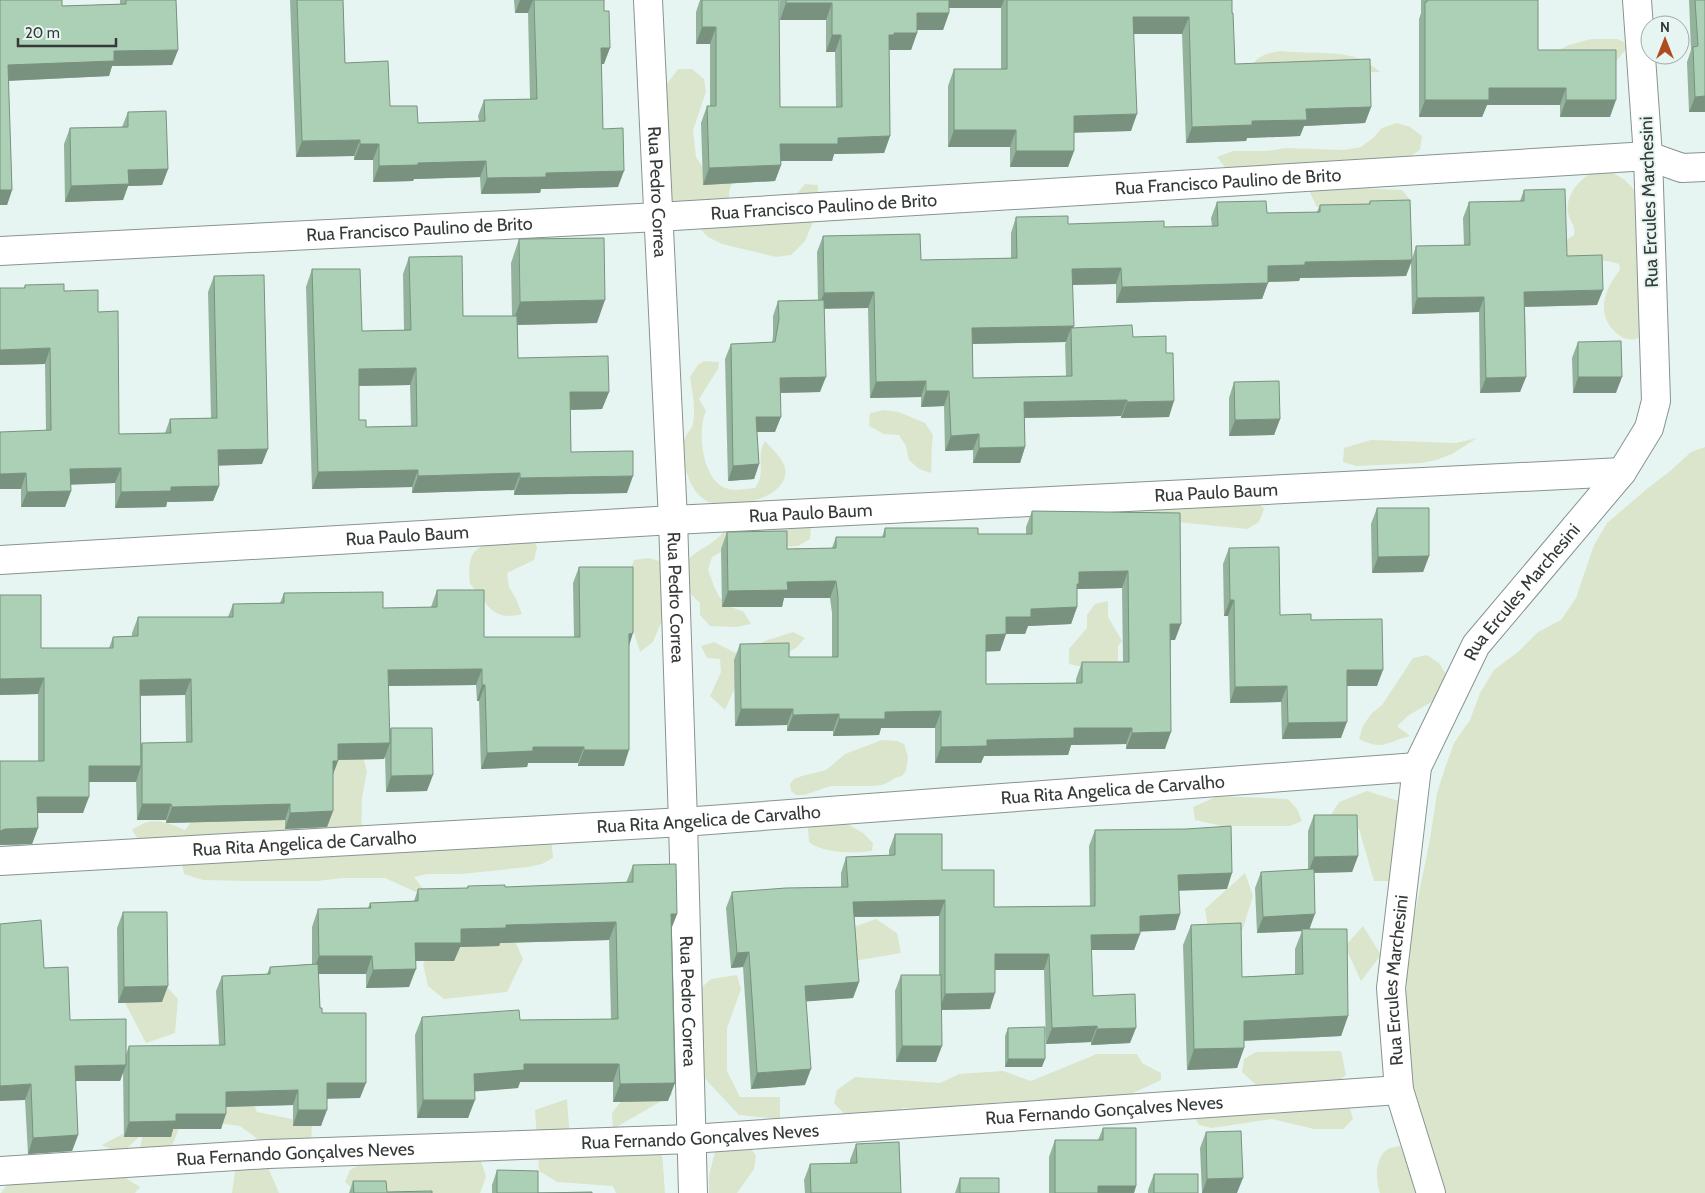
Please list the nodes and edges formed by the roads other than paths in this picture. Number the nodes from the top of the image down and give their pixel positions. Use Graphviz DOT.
graph roads {
  1 [pos="648,0"];
  2 [pos="1638,0"];
  3 [pos="1648,156"];
  4 [pos="1705,167"];
  5 [pos="658,217"];
  6 [pos="0,252"];
  7 [pos="1622,472"];
  8 [pos="673,520"];
  9 [pos="0,560"];
  10 [pos="1417,767"];
  11 [pos="683,822"];
  12 [pos="0,862"];
  13 [pos="1399,1090"];
  14 [pos="691,1139"];
  15 [pos="0,1171"];
  16 [pos="693,1193"];
  17 [pos="1431,1193"];
  1 -- 5 [label="street, Rua Pedro Correa"];
  2 -- 3 [label="street, Rua Ercules Marchesini"];
  3 -- 4 [label="street"];
  3 -- 5 [label="street, Rua Francisco Paulino de Brito"];
  3 -- 7 [label="street, Rua Ercules Marchesini"];
  5 -- 6 [label="street, Rua Francisco Paulino de Brito"];
  5 -- 8 [label="street, Rua Pedro Correa"];
  7 -- 8 [label="street, Rua Paulo Baum"];
  7 -- 10 [label="street, Rua Ercules Marchesini"];
  8 -- 9 [label="street, Rua Paulo Baum"];
  8 -- 11 [label="street, Rua Pedro Correa"];
  10 -- 11 [label="street, Rua Rita Angelica de Carvalho"];
  10 -- 13 [label="street, Rua Ercules Marchesini"];
  11 -- 12 [label="street, Rua Rita Angelica de Carvalho"];
  11 -- 14 [label="street, Rua Pedro Correa"];
  13 -- 14 [label="street, Rua Fernando Gonçalves Neves"];
  13 -- 17 [label="street, Rua Ercules Marchesini"];
  14 -- 15 [label="street, Rua Fernando Gonçalves Neves"];
  14 -- 16 [label="street, Rua Pedro Correa"];
}
